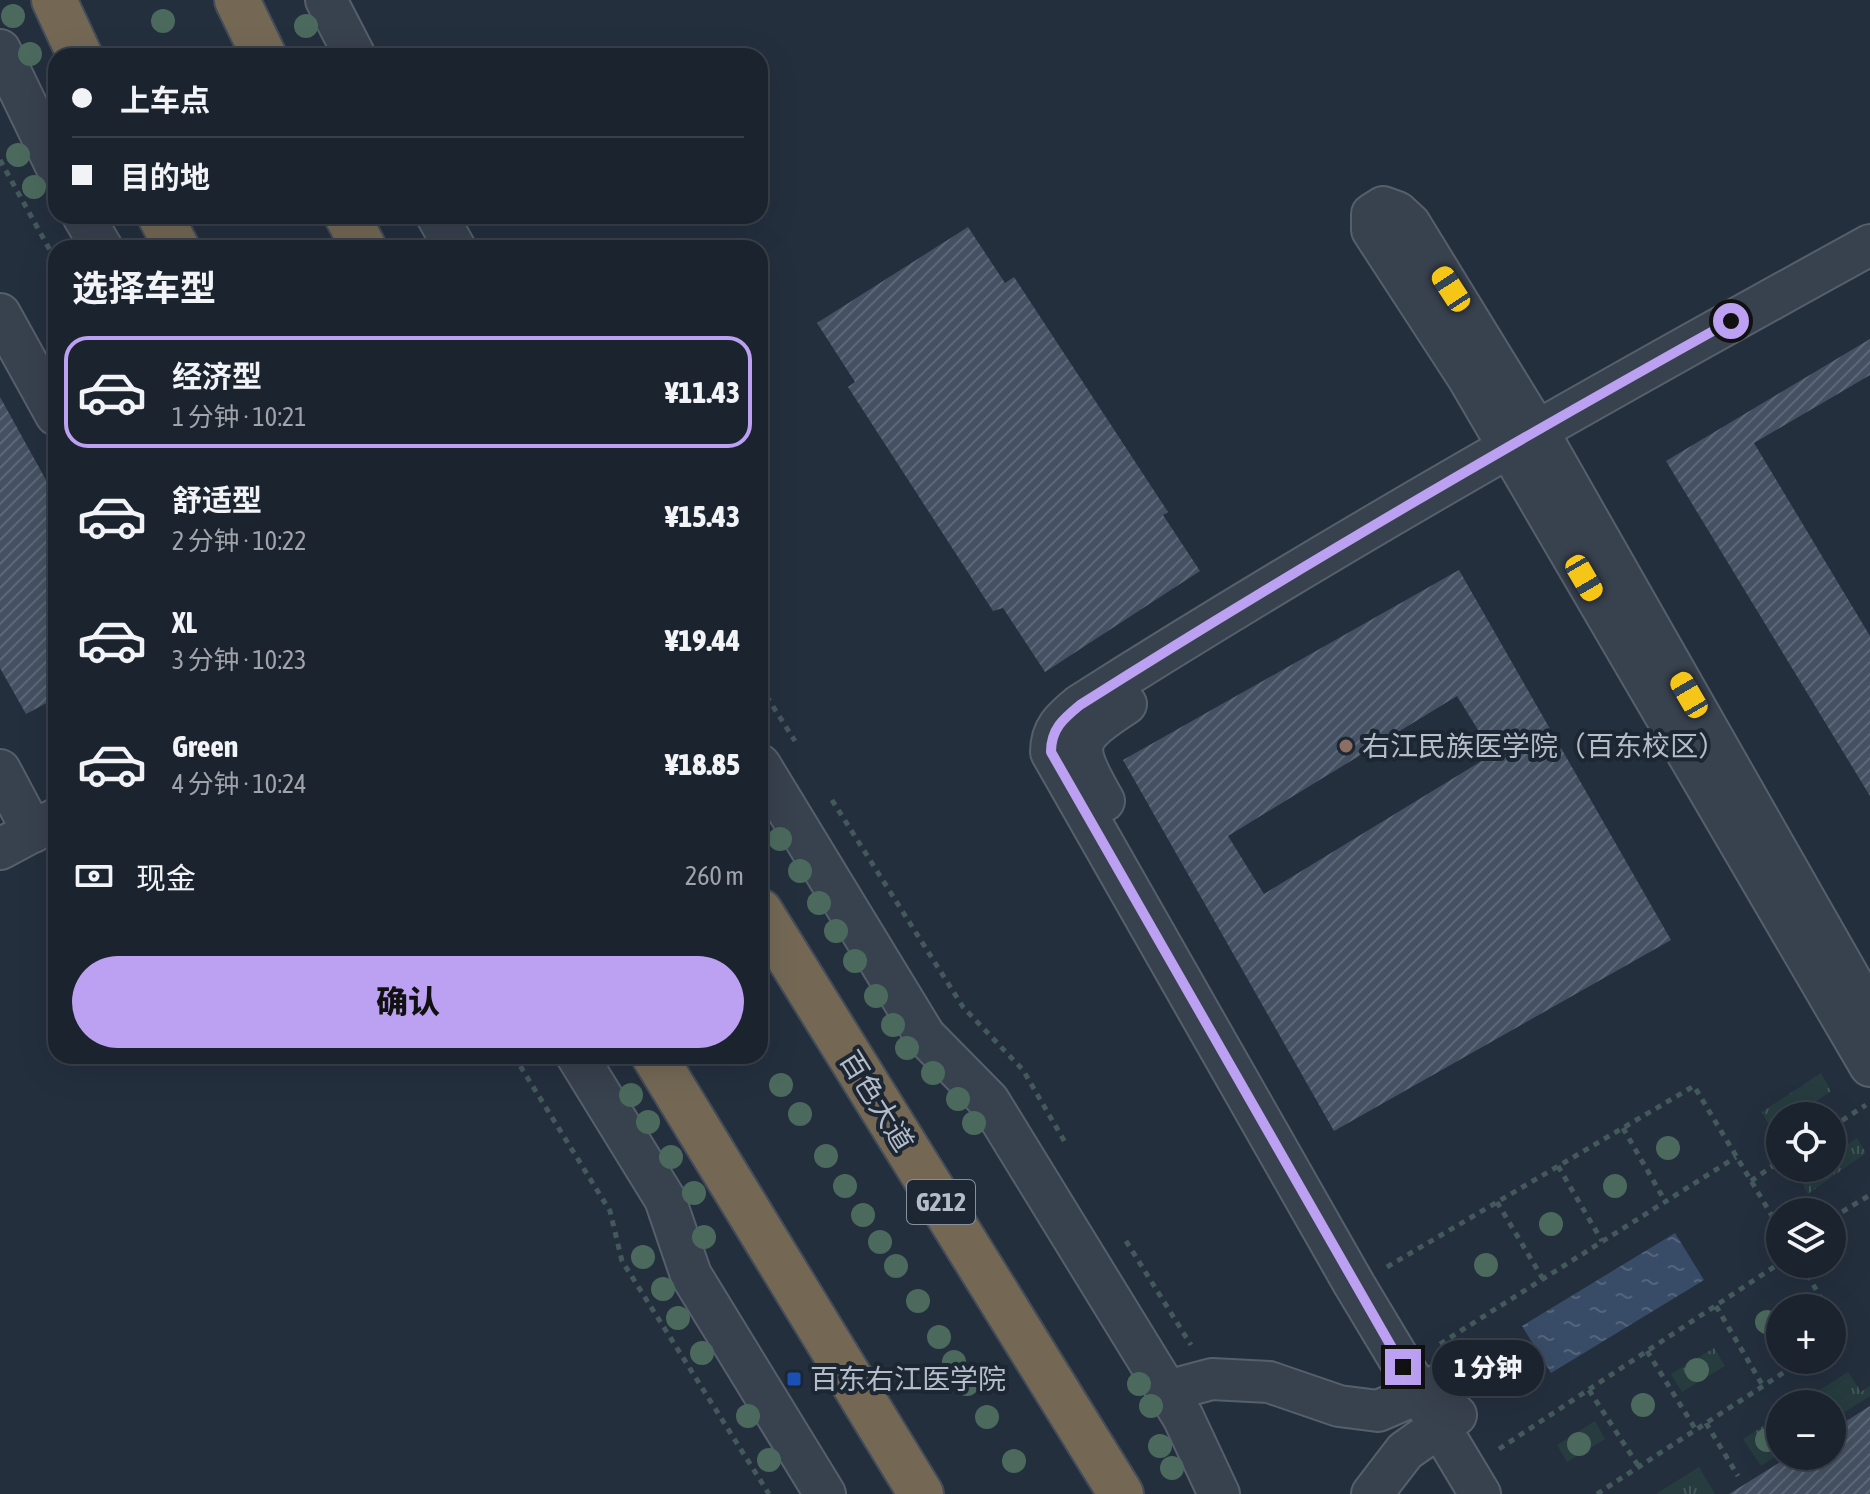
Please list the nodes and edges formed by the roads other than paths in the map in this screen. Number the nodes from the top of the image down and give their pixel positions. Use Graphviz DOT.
graph roads {
  1 [pos="54,0"];
  2 [pos="237,0"];
  3 [pos="326,0"];
  4 [pos="76,48"];
  5 [pos="260,48"];
  6 [pos="351,48"];
  7 [pos="0,50"];
  8 [pos="48,149"];
  9 [pos="1870,245"];
  10 [pos="1870,268"];
  11 [pos="0,314"];
  12 [pos="48,401"];
  13 [pos="1528,448"];
  14 [pos="0,770"];
  15 [pos="768,778"];
  16 [pos="30,833"];
  17 [pos="768,924"];
  18 [pos="1870,1014"];
  19 [pos="582,1064"];
  20 [pos="659,1064"];
  21 [pos="1870,1066"];
  22 [pos="1167,1391"];
  23 [pos="1434,1395"];
  24 [pos="1481,1476"];
  25 [pos="825,1494"];
  26 [pos="921,1494"];
  27 [pos="1121,1494"];
  28 [pos="1219,1494"];
  29 [pos="1372,1494"];
  30 [pos="1503,1494"];
  1 -- 4 [label="highway"];
  2 -- 5 [label="highway"];
  3 -- 6 [label="street"];
  7 -- 8 [label="street"];
  9 -- 13 [label="street"];
  10 -- 13 [label="street"];
  11 -- 12 [label="street"];
  13 -- 13 [label="street"];
  13 -- 18 [label="street"];
  13 -- 21 [label="street"];
  13 -- 23 [label="street"];
  13 -- 23 [label="street"];
  14 -- 16 [label="street"];
  15 -- 22 [label="street"];
  17 -- 27 [label="highway, 百色大道 / G212"];
  19 -- 25 [label="street"];
  20 -- 26 [label="highway"];
  22 -- 23 [label="street"];
  22 -- 28 [label="street"];
  23 -- 24 [label="street"];
  23 -- 29 [label="street"];
  24 -- 30 [label="street"];
}
